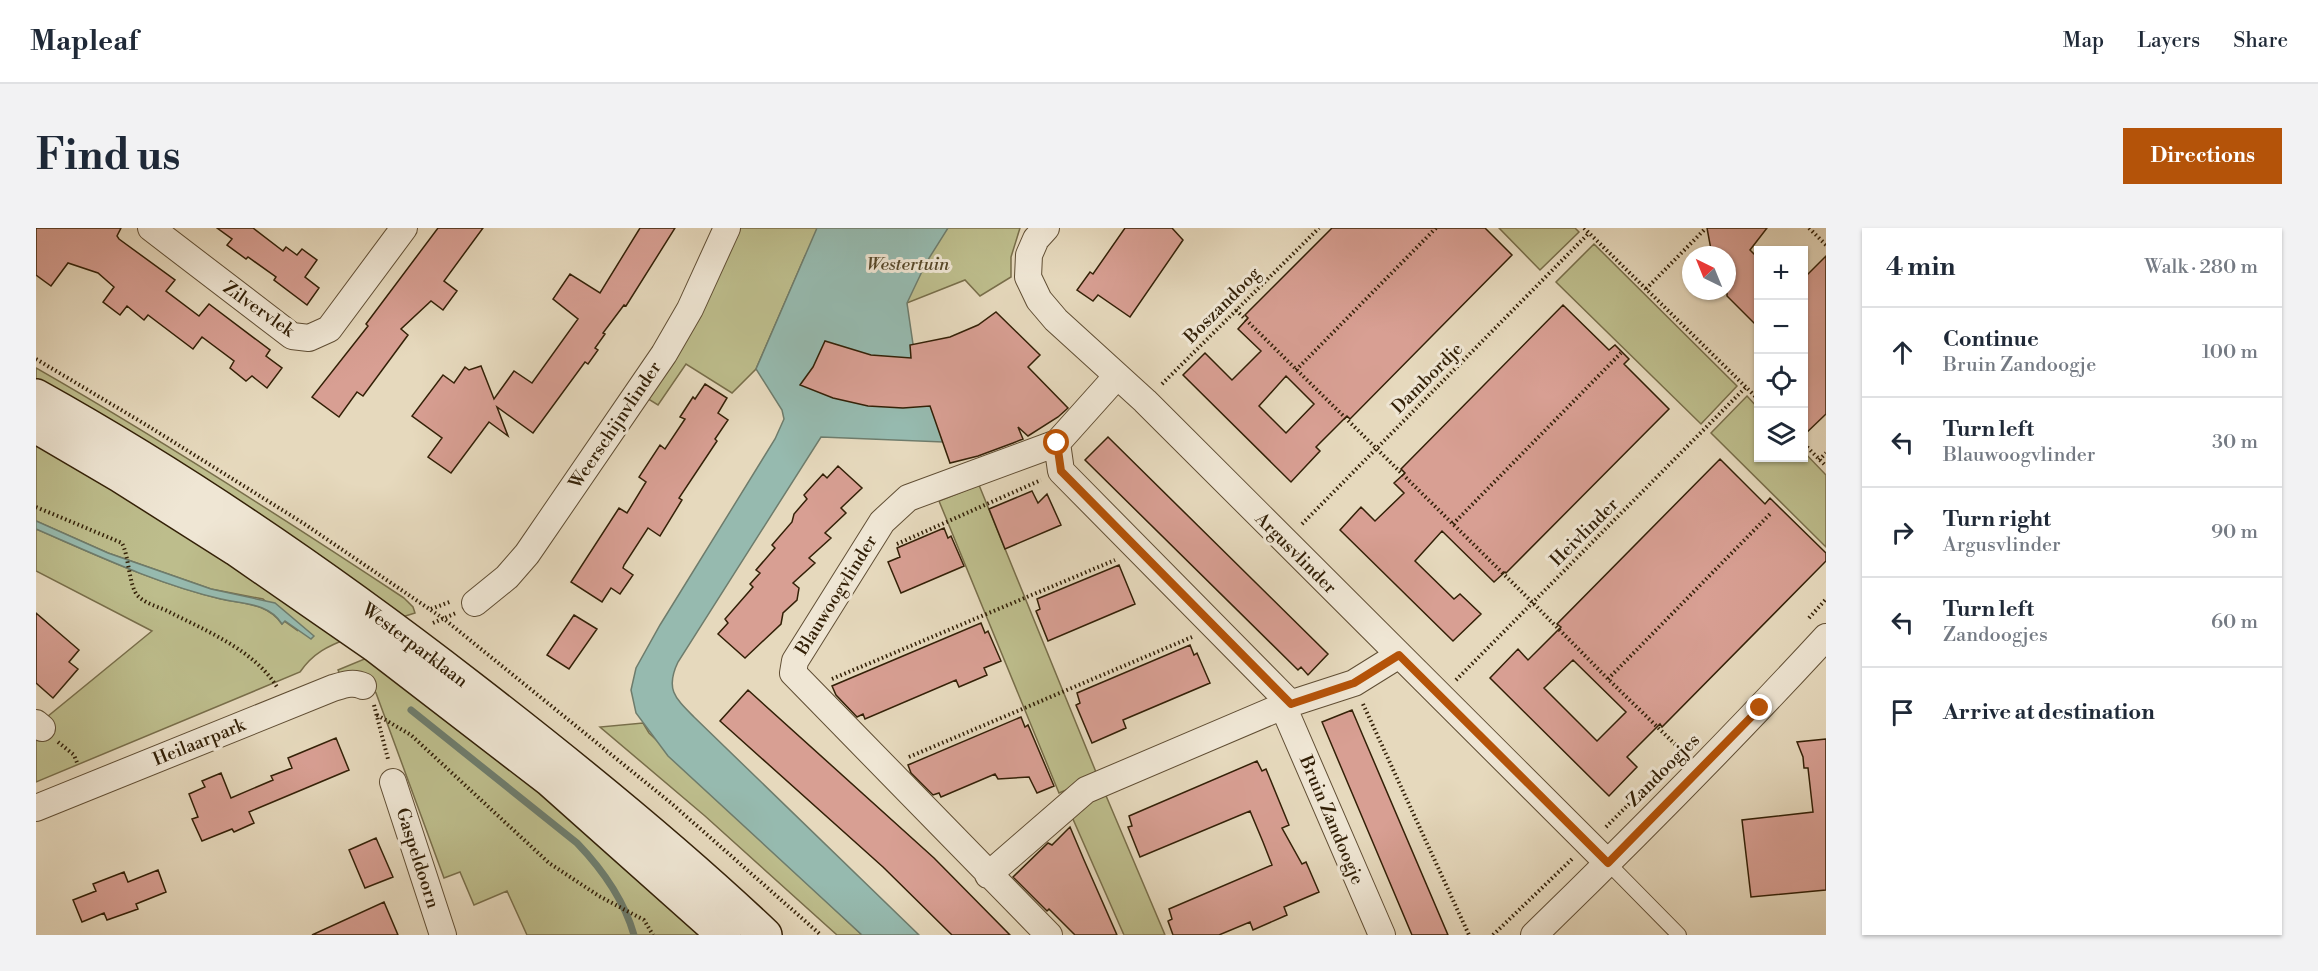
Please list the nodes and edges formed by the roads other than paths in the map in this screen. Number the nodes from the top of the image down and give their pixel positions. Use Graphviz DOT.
graph roads {
  1 [pos="151,228"];
  2 [pos="404,228"];
  3 [pos="727,228"];
  4 [pos="1046,228"];
  5 [pos="1118,376"];
  6 [pos="36,396"];
  7 [pos="36,426"];
  8 [pos="1057,443"];
  9 [pos="475,603"];
  10 [pos="1826,637"];
  11 [pos="1399,655"];
  12 [pos="363,686"];
  13 [pos="1287,705"];
  14 [pos="393,782"];
  15 [pos="36,808"];
  16 [pos="1608,863"];
  17 [pos="988,875"];
  18 [pos="443,935"];
  19 [pos="724,935"];
  20 [pos="765,935"];
  21 [pos="1049,935"];
  22 [pos="1382,935"];
  23 [pos="1534,935"];
  24 [pos="1679,935"];
  1 -- 2 [label="street, Zilvervlek"];
  3 -- 9 [label="street, Weerschijnvlinder"];
  4 -- 5 [label="street, Argusvlinder"];
  5 -- 8 [label="street, Blauwoogvlinder"];
  5 -- 11 [label="street, Argusvlinder"];
  6 -- 20 [label="main road, Westerparklaan"];
  7 -- 19 [label="main road, Westerparklaan"];
  8 -- 13 [label="street, Bruin Zandoogje"];
  8 -- 17 [label="street, Blauwoogvlinder"];
  10 -- 16 [label="street, Zandoogjes"];
  11 -- 13 [label="street"];
  11 -- 16 [label="street, Argusvlinder"];
  12 -- 15 [label="street, Heilaarpark"];
  13 -- 17 [label="street"];
  13 -- 22 [label="street, Bruin Zandoogje"];
  14 -- 18 [label="street, Gaspeldoorn"];
  16 -- 23 [label="street, Zandoogjes"];
  16 -- 24 [label="lane"];
  17 -- 21 [label="street, Blauwoogvlinder"];
}
